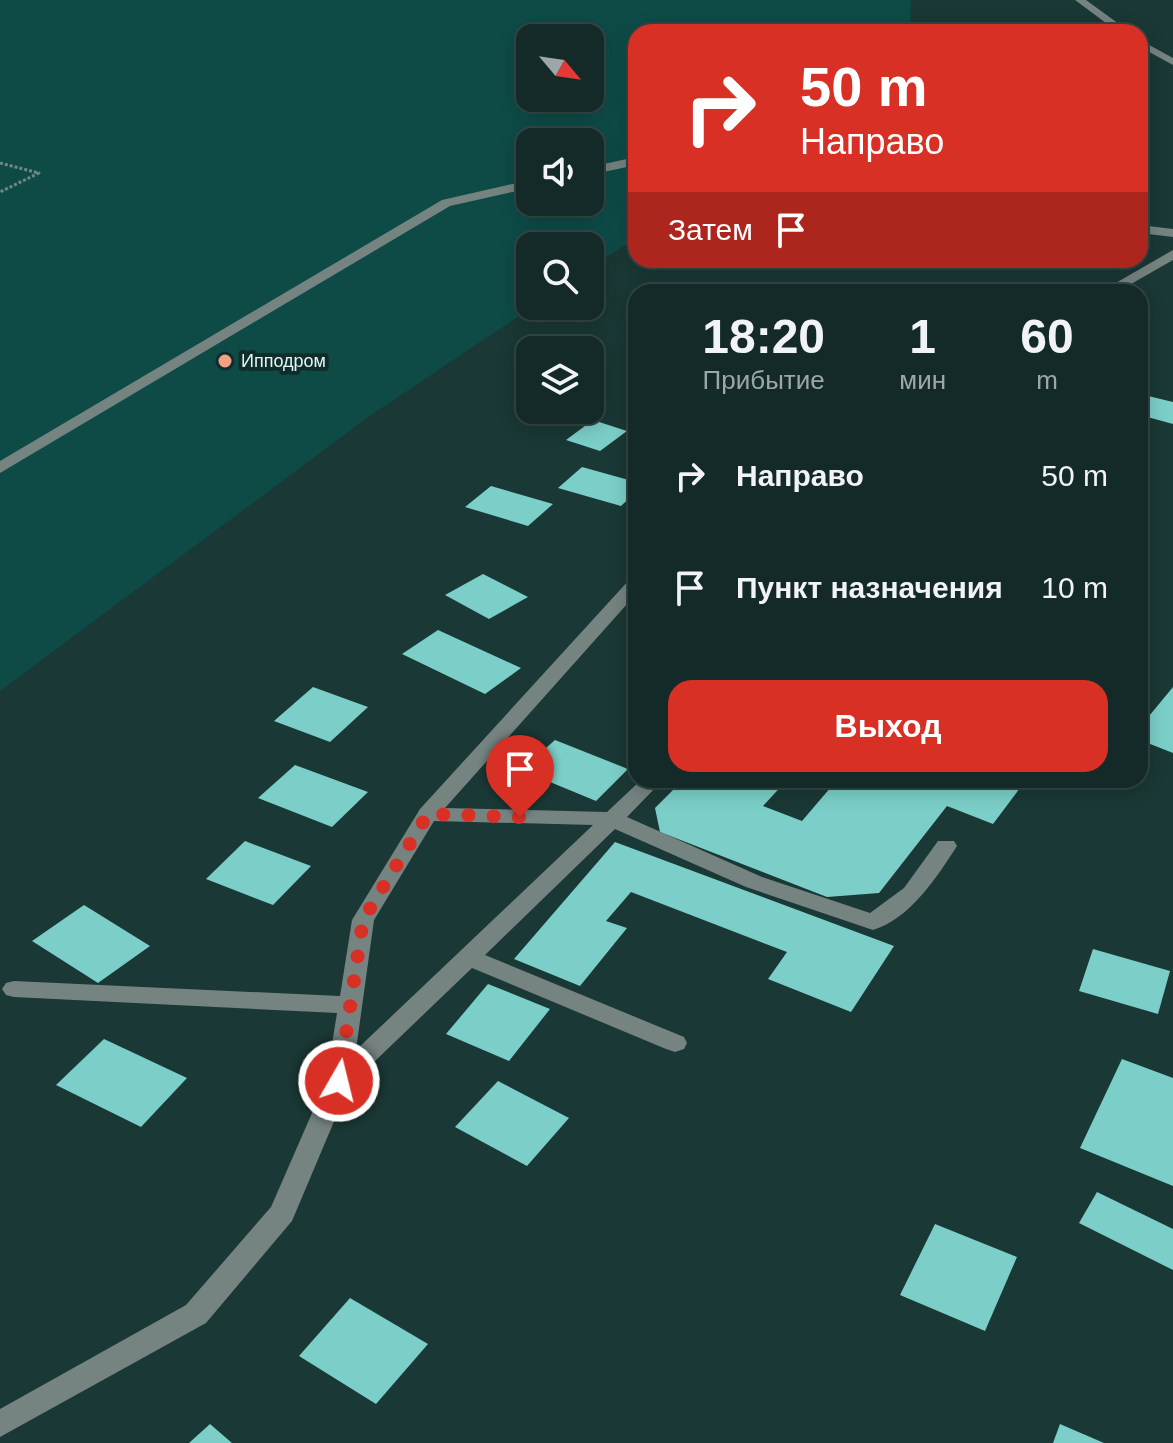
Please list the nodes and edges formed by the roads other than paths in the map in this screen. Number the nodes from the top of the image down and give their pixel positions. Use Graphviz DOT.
graph roads {
  1 [pos="1080,0"];
  2 [pos="1114,24"];
  3 [pos="1173,46"];
  4 [pos="1148,49"];
  5 [pos="1154,53"];
  6 [pos="1173,62"];
  7 [pos="628,163"];
  8 [pos="604,168"];
  9 [pos="516,187"];
  10 [pos="1148,230"];
  11 [pos="1173,233"];
  12 [pos="1173,254"];
  13 [pos="1121,284"];
  14 [pos="0,468"];
  15 [pos="628,592"];
  16 [pos="645,788"];
  17 [pos="428,814"];
  18 [pos="612,819"];
  19 [pos="946,846"];
  20 [pos="468,957"];
  21 [pos="14,989"];
  22 [pos="350,1005"];
  23 [pos="675,1043"];
  24 [pos="339,1081"];
  25 [pos="0,1424"];
  1 -- 2 [label="street"];
  3 -- 5 [label="street"];
  4 -- 5 [label="street"];
  5 -- 6 [label="street"];
  7 -- 8 [label="street"];
  9 -- 14 [label="street"];
  10 -- 11 [label="street"];
  12 -- 13 [label="street"];
  15 -- 17 [label="street"];
  16 -- 18 [label="street"];
  17 -- 18 [label="street"];
  17 -- 22 [label="street"];
  18 -- 19 [label="street"];
  18 -- 20 [label="street"];
  20 -- 23 [label="street"];
  20 -- 24 [label="street"];
  21 -- 22 [label="street"];
  22 -- 24 [label="street"];
  24 -- 25 [label="street"];
}
